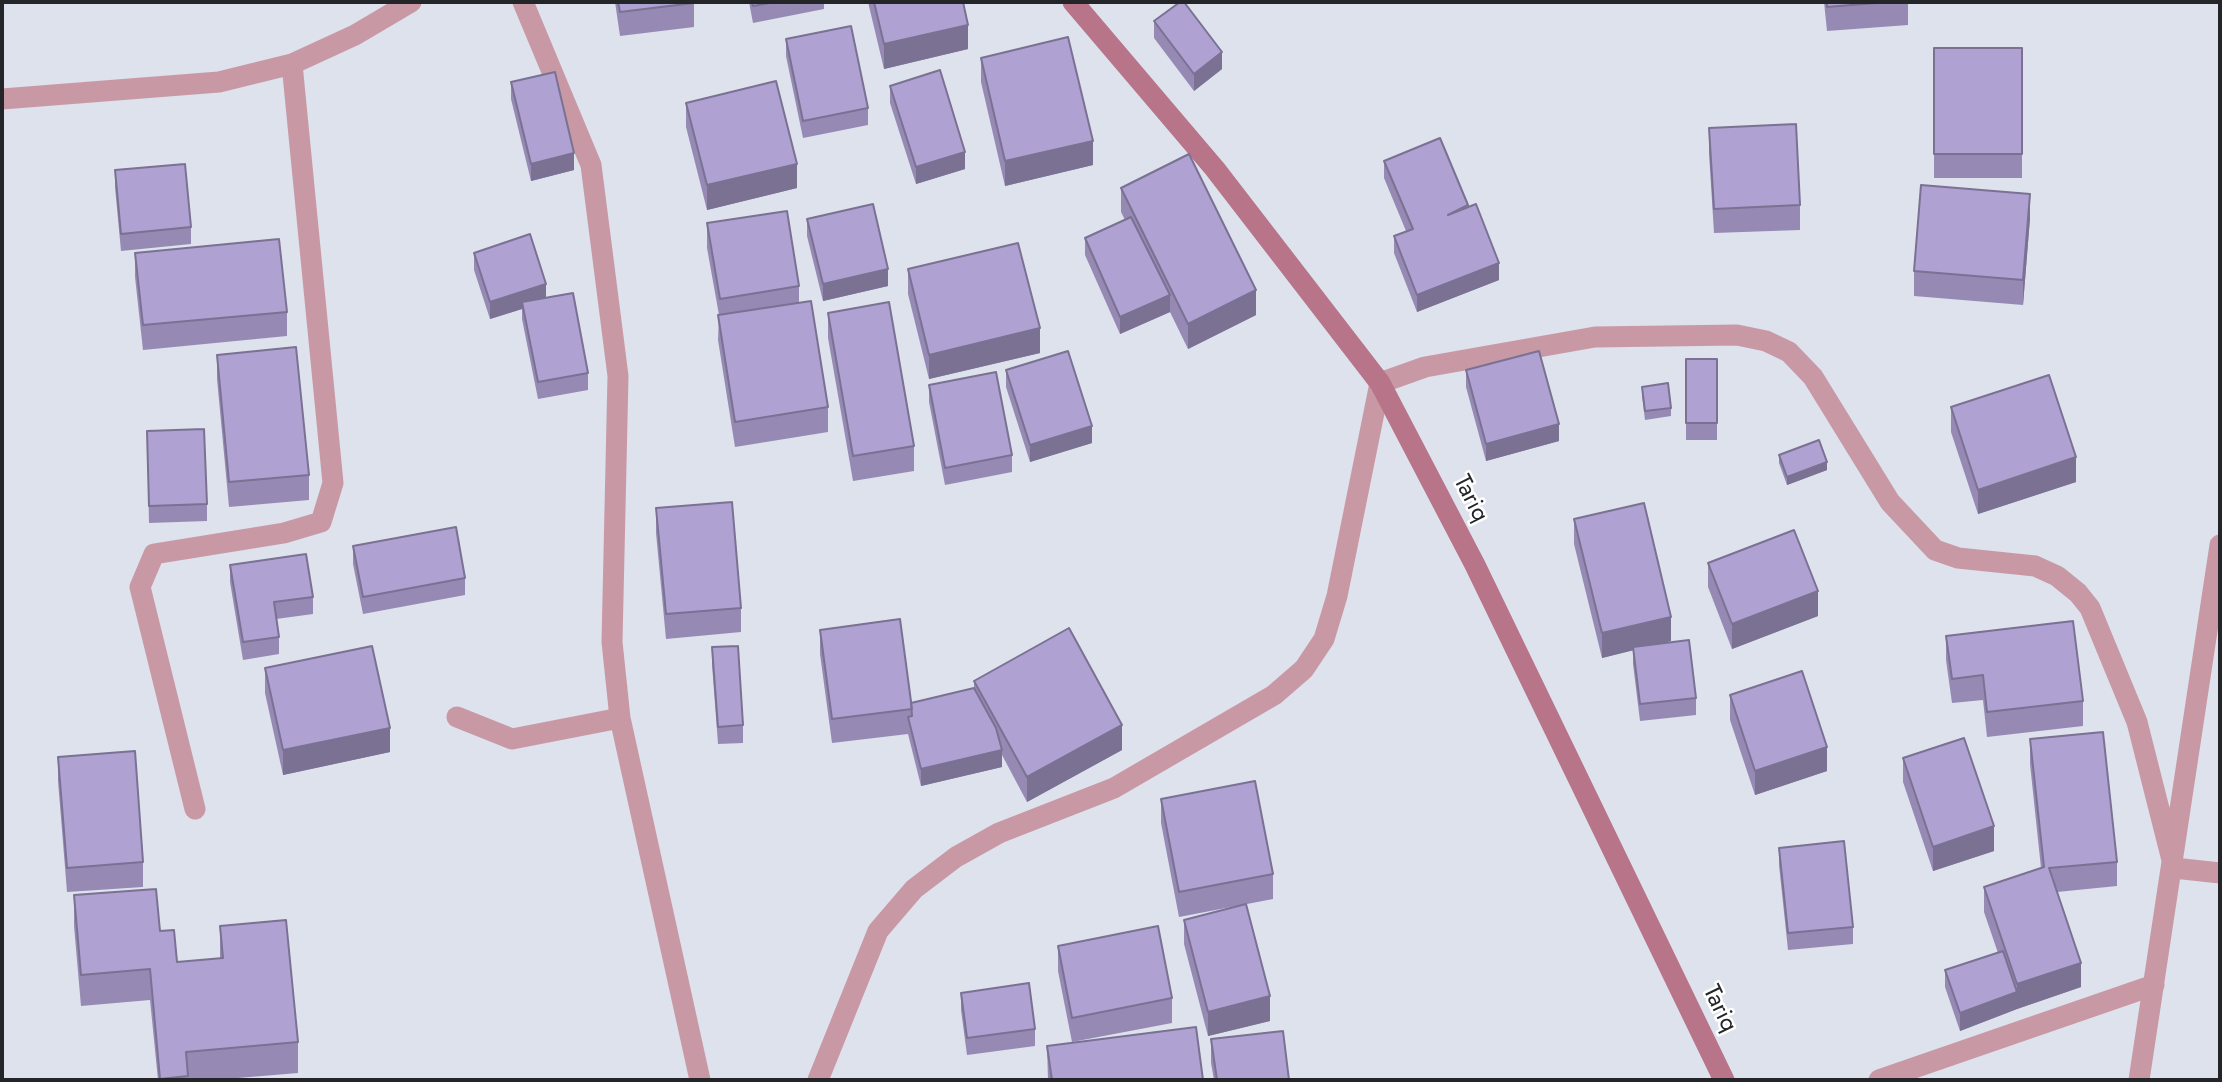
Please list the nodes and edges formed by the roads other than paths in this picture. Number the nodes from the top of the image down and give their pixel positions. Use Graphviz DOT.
graph roads {
  1 [pos="411,2"];
  2 [pos="523,2"];
  3 [pos="1073,2"];
  4 [pos="292,64"];
  5 [pos="2,99"];
  6 [pos="1380,383"];
  7 [pos="2220,544"];
  8 [pos="457,717"];
  9 [pos="620,718"];
  10 [pos="195,809"];
  11 [pos="2174,868"];
  12 [pos="2220,873"];
  13 [pos="2154,985"];
  14 [pos="700,1080"];
  15 [pos="818,1080"];
  16 [pos="1724,1080"];
  17 [pos="1879,1080"];
  18 [pos="2139,1080"];
  1 -- 4 [label="street"];
  2 -- 9 [label="street"];
  3 -- 6 [label="main road, Tariq"];
  4 -- 5 [label="street"];
  4 -- 10 [label="street"];
  6 -- 11 [label="street"];
  6 -- 15 [label="street"];
  6 -- 16 [label="main road, Tariq"];
  7 -- 11 [label="street"];
  8 -- 9 [label="street"];
  9 -- 14 [label="street"];
  11 -- 12 [label="street"];
  11 -- 13 [label="street"];
  13 -- 17 [label="street"];
  13 -- 18 [label="street"];
}
